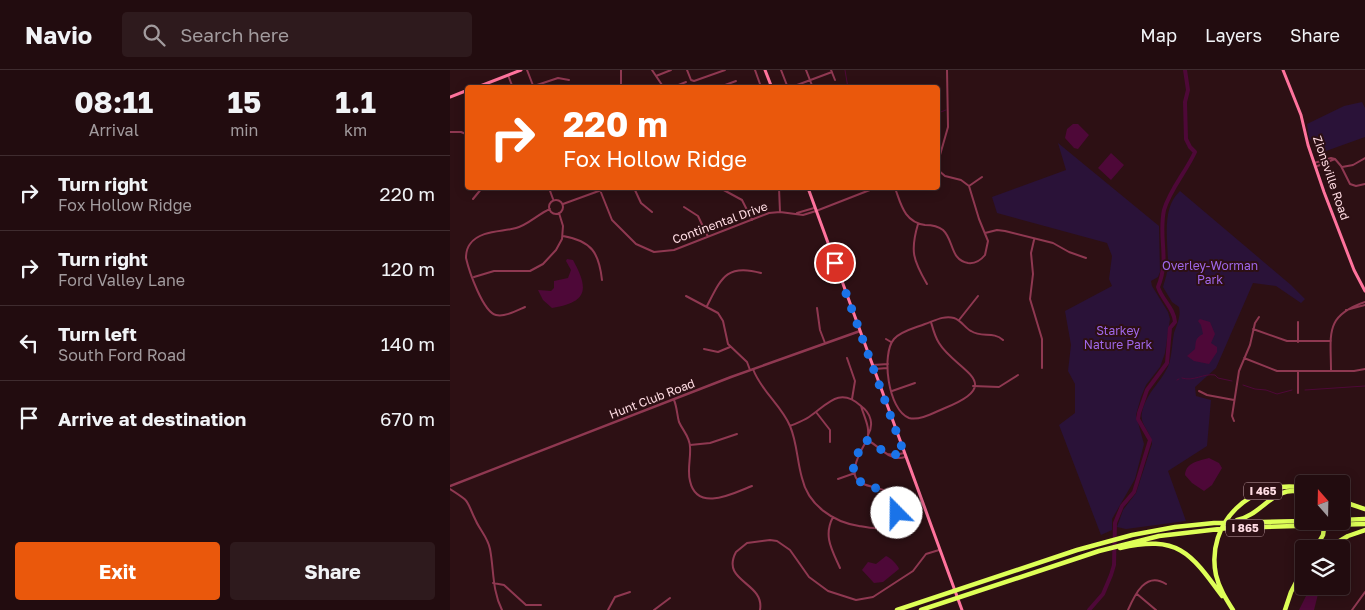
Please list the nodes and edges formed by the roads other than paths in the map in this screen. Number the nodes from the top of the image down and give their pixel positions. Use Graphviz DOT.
graph roads {
  1 [pos="521,70"];
  2 [pos="527,70"];
  3 [pos="621,70"];
  4 [pos="652,70"];
  5 [pos="669,70"];
  6 [pos="687,70"];
  7 [pos="724,70"];
  8 [pos="755,70"];
  9 [pos="765,70"];
  10 [pos="781,70"];
  11 [pos="806,70"];
  12 [pos="948,70"];
  13 [pos="1283,70"];
  14 [pos="832,71"];
  15 [pos="507,73"];
  16 [pos="656,76"];
  17 [pos="569,80"];
  18 [pos="810,80"];
  19 [pos="835,80"];
  20 [pos="736,81"];
  21 [pos="686,82"];
  22 [pos="760,84"];
  23 [pos="481,85"];
  24 [pos="512,85"];
  25 [pos="533,85"];
  26 [pos="539,85"];
  27 [pos="621,85"];
  28 [pos="662,85"];
  29 [pos="678,85"];
  30 [pos="725,85"];
  31 [pos="771,85"];
  32 [pos="787,85"];
  33 [pos="796,85"];
  34 [pos="812,85"];
  35 [pos="465,91"];
  36 [pos="450,97"];
  37 [pos="450,132"];
  38 [pos="465,134"];
  39 [pos="940,155"];
  40 [pos="1365,158"];
  41 [pos="1315,165"];
  42 [pos="1342,167"];
  43 [pos="940,172"];
  44 [pos="982,177"];
  45 [pos="1365,184"];
  46 [pos="969,186"];
  47 [pos="480,190"];
  48 [pos="550,190"];
  49 [pos="600,190"];
  50 [pos="635,190"];
  51 [pos="724,190"];
  52 [pos="779,190"];
  53 [pos="809,190"];
  54 [pos="870,190"];
  55 [pos="896,190"];
  56 [pos="473,199"];
  57 [pos="554,200"];
  58 [pos="563,204"];
  59 [pos="684,207"];
  60 [pos="550,209"];
  61 [pos="816,210"];
  62 [pos="652,212"];
  63 [pos="780,212"];
  64 [pos="559,213"];
  65 [pos="752,220"];
  66 [pos="918,224"];
  67 [pos="985,233"];
  68 [pos="563,236"];
  69 [pos="708,237"];
  70 [pos="1034,240"];
  71 [pos="1086,258"];
  72 [pos="761,273"];
  73 [pos="474,278"];
  74 [pos="602,280"];
  75 [pos="927,284"];
  76 [pos="1365,291"];
  77 [pos="686,296"];
  78 [pos="978,296"];
  79 [pos="1365,303"];
  80 [pos="707,306"];
  81 [pos="525,307"];
  82 [pos="817,308"];
  83 [pos="1259,317"];
  84 [pos="959,320"];
  85 [pos="931,322"];
  86 [pos="1298,322"];
  87 [pos="1253,329"];
  88 [pos="860,331"];
  89 [pos="886,339"];
  90 [pos="1003,340"];
  91 [pos="1331,341"];
  92 [pos="891,342"];
  93 [pos="1298,342"];
  94 [pos="825,343"];
  95 [pos="730,347"];
  96 [pos="704,349"];
  97 [pos="847,358"];
  98 [pos="1244,358"];
  99 [pos="888,364"];
  100 [pos="874,367"];
  101 [pos="887,368"];
  102 [pos="1042,368"];
  103 [pos="1365,369"];
  104 [pos="752,370"];
  105 [pos="1298,372"];
  106 [pos="1331,372"];
  107 [pos="1018,375"];
  108 [pos="915,383"];
  109 [pos="974,386"];
  110 [pos="892,391"];
  111 [pos="1199,391"];
  112 [pos="1298,394"];
  113 [pos="852,399"];
  114 [pos="674,400"];
  115 [pos="1234,400"];
  116 [pos="861,406"];
  117 [pos="816,412"];
  118 [pos="1234,421"];
  119 [pos="790,426"];
  120 [pos="737,434"];
  121 [pos="868,435"];
  122 [pos="866,440"];
  123 [pos="830,442"];
  124 [pos="690,445"];
  125 [pos="887,454"];
  126 [pos="905,455"];
  127 [pos="855,473"];
  128 [pos="838,479"];
  129 [pos="752,486"];
  130 [pos="450,487"];
  131 [pos="1295,487"];
  132 [pos="1295,492"];
  133 [pos="1350,505"];
  134 [pos="1365,510"];
  135 [pos="833,518"];
  136 [pos="1365,519"];
  137 [pos="1350,520"];
  138 [pos="1295,521"];
  139 [pos="1214,523"];
  140 [pos="1365,524"];
  141 [pos="1365,530"];
  142 [pos="1341,540"];
  143 [pos="1126,545"];
  144 [pos="940,550"];
  145 [pos="840,568"];
  146 [pos="494,583"];
  147 [pos="1166,584"];
  148 [pos="1295,585"];
  149 [pos="1295,586"];
  150 [pos="1293,589"];
  151 [pos="630,592"];
  152 [pos="1365,592"];
  153 [pos="1137,593"];
  154 [pos="670,598"];
  155 [pos="541,605"];
  156 [pos="502,610"];
  157 [pos="608,610"];
  158 [pos="654,610"];
  159 [pos="760,610"];
  160 [pos="897,610"];
  161 [pos="922,610"];
  162 [pos="962,610"];
  163 [pos="1128,610"];
  164 [pos="1156,610"];
  165 [pos="1232,610"];
  166 [pos="1285,610"];
  167 [pos="1352,610"];
  1 -- 15 [label="main road"];
  2 -- 25 [label="street"];
  3 -- 27 [label="street"];
  4 -- 16 [label="street"];
  5 -- 16 [label="street"];
  6 -- 7 [label="street"];
  8 -- 22 [label="street"];
  9 -- 31 [label="main road"];
  10 -- 32 [label="street"];
  11 -- 18 [label="street"];
  12 -- 39 [label="street"];
  13 -- 41 [label="main road, Zionsville Road"];
  14 -- 18 [label="street"];
  14 -- 19 [label="street"];
  15 -- 23 [label="main road"];
  15 -- 24 [label="street"];
  16 -- 28 [label="street"];
  17 -- 26 [label="street"];
  18 -- 33 [label="street"];
  18 -- 34 [label="street"];
  20 -- 30 [label="street"];
  21 -- 29 [label="street"];
  35 -- 36 [label="main road"];
  37 -- 38 [label="street"];
  40 -- 42 [label="street"];
  41 -- 42 [label="street"];
  41 -- 76 [label="main road, Zionsville Road"];
  42 -- 45 [label="street"];
  43 -- 46 [label="street"];
  44 -- 46 [label="street"];
  46 -- 67 [label="street"];
  47 -- 56 [label="street"];
  48 -- 57 [label="street"];
  49 -- 58 [label="street"];
  49 -- 69 [label="street, Continental Drive"];
  50 -- 62 [label="street"];
  51 -- 65 [label="street"];
  52 -- 63 [label="street"];
  53 -- 61 [label="main road"];
  54 -- 61 [label="street"];
  55 -- 66 [label="street"];
  57 -- 58 [label="street"];
  57 -- 60 [label="street"];
  58 -- 64 [label="street"];
  59 -- 69 [label="street"];
  60 -- 64 [label="street"];
  60 -- 73 [label="street"];
  61 -- 63 [label="street, Continental Drive"];
  61 -- 88 [label="main road"];
  63 -- 65 [label="street, Continental Drive"];
  64 -- 68 [label="street"];
  65 -- 69 [label="street, Continental Drive"];
  66 -- 67 [label="street"];
  66 -- 75 [label="street"];
  67 -- 70 [label="street"];
  68 -- 73 [label="street"];
  68 -- 74 [label="street"];
  70 -- 71 [label="street"];
  70 -- 102 [label="street"];
  72 -- 80 [label="street"];
  73 -- 81 [label="street"];
  77 -- 80 [label="street"];
  78 -- 84 [label="street"];
  79 -- 91 [label="street"];
  80 -- 95 [label="street"];
  82 -- 94 [label="street"];
  83 -- 87 [label="street"];
  84 -- 85 [label="street"];
  84 -- 90 [label="street"];
  85 -- 92 [label="street"];
  85 -- 109 [label="street"];
  86 -- 93 [label="street"];
  87 -- 93 [label="street"];
  87 -- 98 [label="street"];
  88 -- 94 [label="street, Hunt Club Road"];
  88 -- 100 [label="main road"];
  89 -- 92 [label="street"];
  91 -- 93 [label="street"];
  91 -- 106 [label="street"];
  92 -- 99 [label="street"];
  94 -- 104 [label="street, Hunt Club Road"];
  95 -- 96 [label="street"];
  95 -- 104 [label="street"];
  97 -- 113 [label="street"];
  98 -- 105 [label="street"];
  98 -- 115 [label="street"];
  99 -- 100 [label="street"];
  99 -- 101 [label="street"];
  100 -- 101 [label="street"];
  100 -- 126 [label="main road"];
  101 -- 110 [label="street"];
  103 -- 106 [label="street"];
  104 -- 114 [label="street, Hunt Club Road"];
  104 -- 119 [label="street"];
  105 -- 106 [label="street"];
  105 -- 112 [label="street"];
  107 -- 109 [label="street"];
  108 -- 110 [label="street"];
  109 -- 110 [label="street"];
  111 -- 115 [label="street"];
  113 -- 116 [label="street"];
  113 -- 117 [label="street"];
  114 -- 124 [label="street"];
  114 -- 130 [label="street, Hunt Club Road"];
  115 -- 118 [label="street"];
  116 -- 121 [label="street"];
  116 -- 121 [label="street"];
  117 -- 119 [label="street"];
  117 -- 123 [label="street"];
  119 -- 135 [label="street"];
  120 -- 124 [label="street"];
  121 -- 122 [label="street"];
  122 -- 125 [label="street"];
  122 -- 127 [label="street"];
  124 -- 129 [label="street"];
  125 -- 126 [label="street"];
  125 -- 126 [label="street"];
  126 -- 144 [label="main road"];
  127 -- 128 [label="street"];
  127 -- 135 [label="street"];
  130 -- 146 [label="street"];
  131 -- 165 [label="highway, I 465"];
  132 -- 139 [label="highway"];
  133 -- 134 [label="highway"];
  135 -- 145 [label="street"];
  136 -- 137 [label="highway"];
  138 -- 139 [label="highway, I 865"];
  139 -- 160 [label="highway, I 865"];
  140 -- 143 [label="highway, I 865"];
  141 -- 142 [label="highway"];
  143 -- 161 [label="highway"];
  143 -- 165 [label="highway"];
  144 -- 159 [label="street"];
  144 -- 162 [label="main road"];
  146 -- 155 [label="street"];
  146 -- 156 [label="street"];
  147 -- 153 [label="street"];
  148 -- 150 [label="highway"];
  149 -- 150 [label="highway"];
  150 -- 166 [label="highway"];
  151 -- 157 [label="street"];
  152 -- 167 [label="street"];
  153 -- 163 [label="street"];
  153 -- 164 [label="street"];
  154 -- 158 [label="street"];
}
